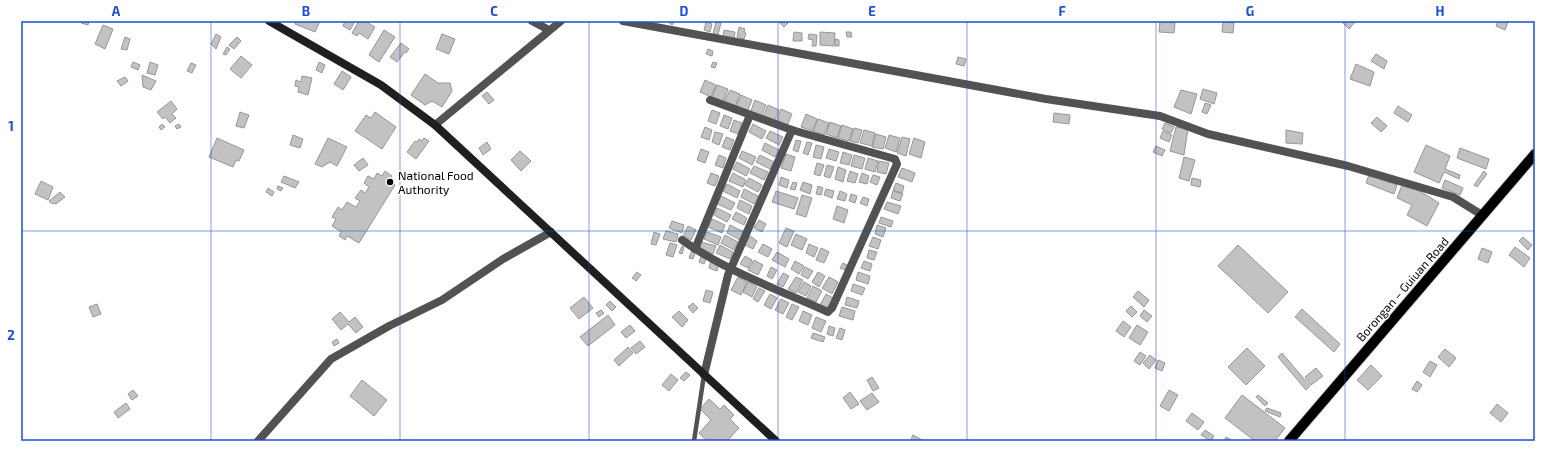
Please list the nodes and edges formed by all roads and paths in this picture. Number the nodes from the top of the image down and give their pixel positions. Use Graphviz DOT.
graph roads {
  1 [pos="269,21"];
  2 [pos="532,21"];
  3 [pos="561,21"];
  4 [pos="623,21"];
  5 [pos="549,30"];
  6 [pos="710,100"];
  7 [pos="750,115"];
  8 [pos="434,125"];
  9 [pos="792,130"];
  10 [pos="1535,154"];
  11 [pos="1482,215"];
  12 [pos="551,232"];
  13 [pos="682,240"];
  14 [pos="695,249"];
  15 [pos="731,269"];
  16 [pos="704,375"];
  17 [pos="258,441"];
  18 [pos="694,441"];
  19 [pos="776,441"];
  20 [pos="1289,441"];
  1 -- 8 [label="street"];
  2 -- 5 [label="street"];
  3 -- 5 [label="street"];
  4 -- 11 [label="street"];
  5 -- 8 [label="street"];
  6 -- 7 [label="street"];
  7 -- 9 [label="street"];
  7 -- 14 [label="street"];
  8 -- 12 [label="street"];
  9 -- 15 [label="street"];
  9 -- 15 [label="street"];
  10 -- 11 [label="main road, Borongan – Guiuan Road"];
  11 -- 20 [label="main road, Borongan – Guiuan Road"];
  12 -- 16 [label="street"];
  12 -- 17 [label="street"];
  13 -- 14 [label="street"];
  14 -- 15 [label="street"];
  15 -- 16 [label="street"];
  16 -- 18 [label="lane"];
  16 -- 19 [label="street"];
}
